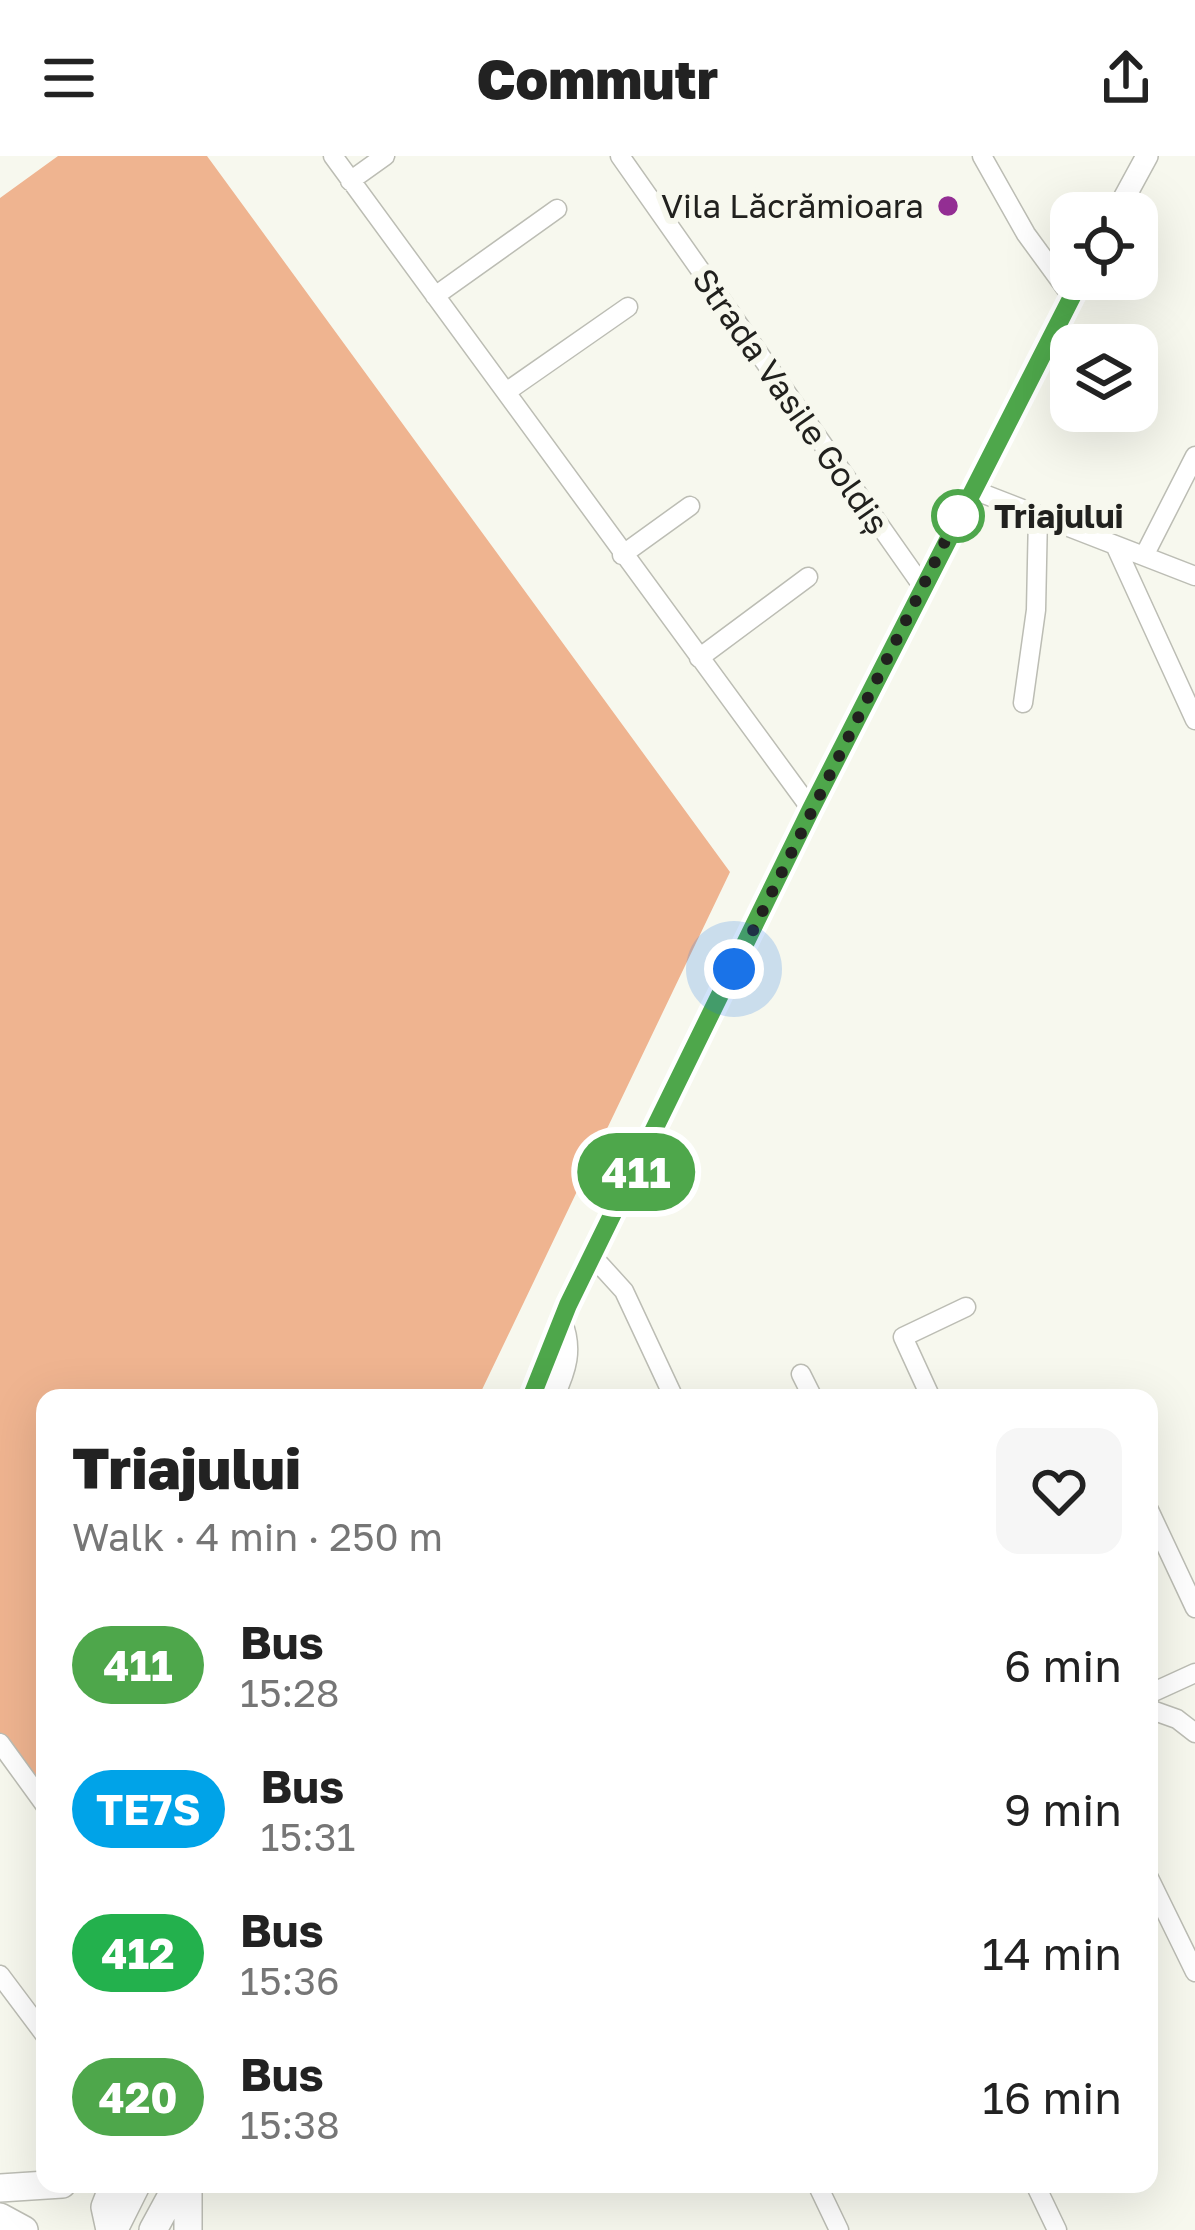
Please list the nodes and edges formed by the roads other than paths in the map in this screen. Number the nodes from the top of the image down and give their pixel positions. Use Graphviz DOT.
graph roads {
  1 [pos="332,156"];
  2 [pos="385,156"];
  3 [pos="620,156"];
  4 [pos="982,156"];
  5 [pos="1147,156"];
  6 [pos="350,181"];
  7 [pos="1127,192"];
  8 [pos="556,209"];
  9 [pos="1050,259"];
  10 [pos="435,296"];
  11 [pos="1071,300"];
  12 [pos="628,307"];
  13 [pos="506,392"];
  14 [pos="1195,456"];
  15 [pos="971,489"];
  16 [pos="690,506"];
  17 [pos="1038,515"];
  18 [pos="1115,545"];
  19 [pos="622,555"];
  20 [pos="1144,556"];
  21 [pos="1195,576"];
  22 [pos="808,578"];
  23 [pos="923,586"];
  24 [pos="699,658"];
  25 [pos="1023,703"];
  26 [pos="1195,720"];
  27 [pos="811,809"];
  28 [pos="594,1258"];
  29 [pos="966,1307"];
  30 [pos="562,1320"];
  31 [pos="801,1374"];
  32 [pos="535,1389"];
  33 [pos="558,1389"];
  34 [pos="670,1389"];
  35 [pos="808,1389"];
  36 [pos="924,1389"];
  37 [pos="1158,1529"];
  38 [pos="1195,1608"];
  39 [pos="1195,1672"];
  40 [pos="1158,1690"];
  41 [pos="1158,1712"];
  42 [pos="1195,1733"];
  43 [pos="0,1744"];
  44 [pos="36,1793"];
  45 [pos="1158,1896"];
  46 [pos="1195,1972"];
  47 [pos="0,1975"];
  48 [pos="36,2023"];
  49 [pos="36,2186"];
  50 [pos="0,2188"];
  51 [pos="124,2193"];
  52 [pos="173,2193"];
  53 [pos="188,2193"];
  54 [pos="821,2193"];
  55 [pos="1039,2193"];
  56 [pos="0,2217"];
  57 [pos="24,2230"];
  58 [pos="113,2230"];
  59 [pos="153,2230"];
  60 [pos="188,2230"];
  61 [pos="838,2230"];
  62 [pos="1057,2230"];
  1 -- 6 [label="street"];
  2 -- 6 [label="street"];
  3 -- 23 [label="street, Strada Vasile Goldiș"];
  4 -- 9 [label="street"];
  5 -- 7 [label="main road"];
  6 -- 10 [label="street"];
  8 -- 10 [label="street"];
  10 -- 13 [label="street"];
  11 -- 15 [label="main road"];
  12 -- 13 [label="street"];
  13 -- 19 [label="street"];
  14 -- 20 [label="street"];
  15 -- 17 [label="street"];
  15 -- 23 [label="main road"];
  16 -- 19 [label="street"];
  17 -- 18 [label="street"];
  17 -- 25 [label="street"];
  18 -- 20 [label="street"];
  18 -- 26 [label="street"];
  19 -- 24 [label="street"];
  20 -- 21 [label="street"];
  22 -- 24 [label="street"];
  23 -- 27 [label="main road"];
  24 -- 27 [label="street"];
  27 -- 28 [label="main road"];
  28 -- 30 [label="main road"];
  28 -- 34 [label="street"];
  29 -- 36 [label="street"];
  30 -- 32 [label="main road"];
  30 -- 33 [label="street"];
  31 -- 35 [label="street"];
  37 -- 38 [label="street"];
  39 -- 40 [label="street"];
  41 -- 42 [label="street"];
  43 -- 44 [label="street"];
  45 -- 46 [label="street"];
  47 -- 48 [label="street"];
  49 -- 50 [label="highway"];
  51 -- 58 [label="highway"];
  52 -- 59 [label="highway"];
  53 -- 60 [label="highway"];
  54 -- 61 [label="street"];
  55 -- 62 [label="street"];
  56 -- 57 [label="highway"];
}
